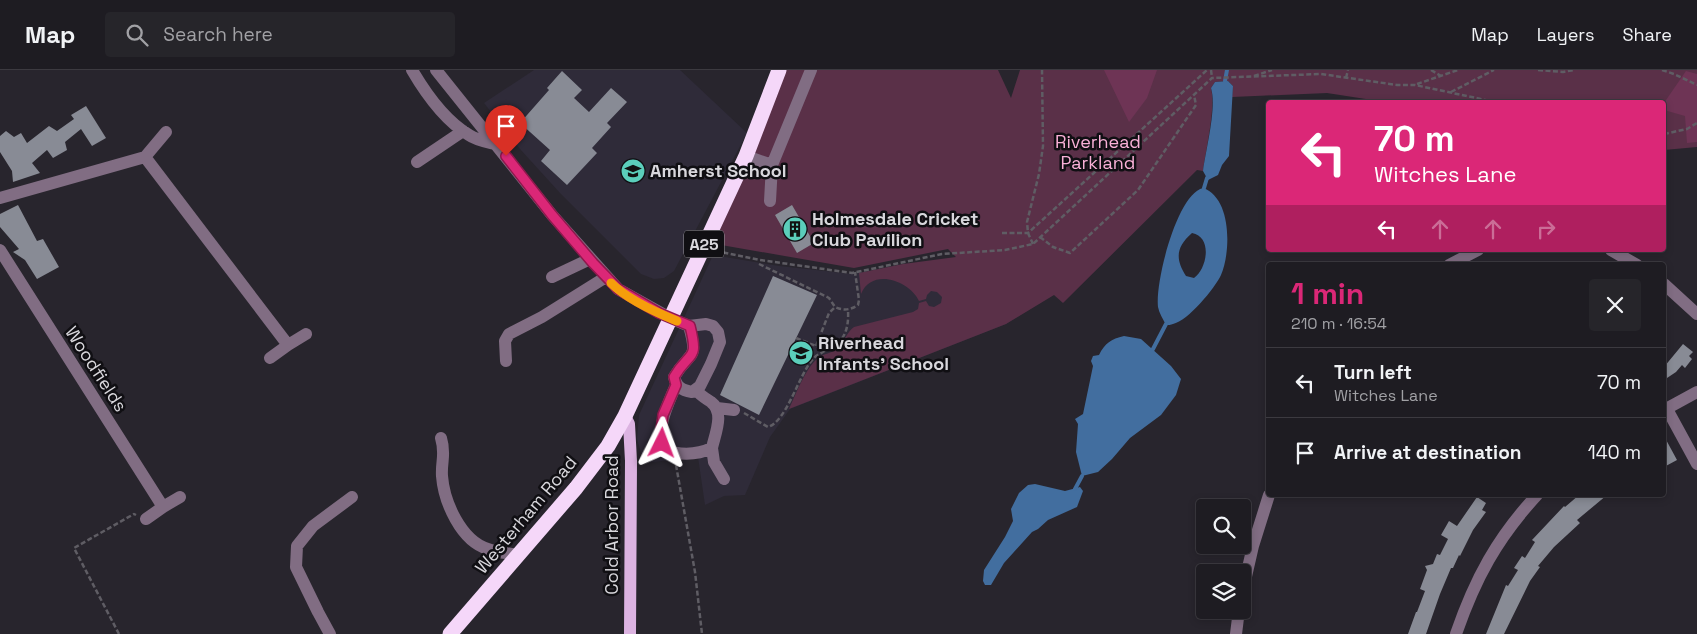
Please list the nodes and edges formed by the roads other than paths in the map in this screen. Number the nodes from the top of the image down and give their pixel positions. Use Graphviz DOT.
graph roads {
  1 [pos="412,70"];
  2 [pos="436,70"];
  3 [pos="779,70"];
  4 [pos="811,70"];
  5 [pos="463,131"];
  6 [pos="166,132"];
  7 [pos="495,144"];
  8 [pos="746,156"];
  9 [pos="145,157"];
  10 [pos="418,162"];
  11 [pos="772,165"];
  12 [pos="0,198"];
  13 [pos="770,201"];
  14 [pos="0,250"];
  15 [pos="1474,252"];
  16 [pos="1614,252"];
  17 [pos="590,259"];
  18 [pos="1455,262"];
  19 [pos="1632,262"];
  20 [pos="552,277"];
  21 [pos="606,277"];
  22 [pos="1666,286"];
  23 [pos="1697,314"];
  24 [pos="670,318"];
  25 [pos="690,326"];
  26 [pos="306,334"];
  27 [pos="288,345"];
  28 [pos="270,358"];
  29 [pos="506,362"];
  30 [pos="676,385"];
  31 [pos="696,390"];
  32 [pos="1697,392"];
  33 [pos="717,408"];
  34 [pos="1666,408"];
  35 [pos="734,410"];
  36 [pos="1666,411"];
  37 [pos="625,416"];
  38 [pos="441,438"];
  39 [pos="712,448"];
  40 [pos="1697,464"];
  41 [pos="724,479"];
  42 [pos="180,497"];
  43 [pos="352,497"];
  44 [pos="1268,497"];
  45 [pos="1535,497"];
  46 [pos="163,507"];
  47 [pos="146,519"];
  48 [pos="519,555"];
  49 [pos="1249,564"];
  50 [pos="1238,619"];
  51 [pos="330,634"];
  52 [pos="450,634"];
  53 [pos="630,634"];
  54 [pos="1236,634"];
  55 [pos="1456,634"];
  1 -- 5 [label="street"];
  2 -- 7 [label="street"];
  3 -- 8 [label="highway, A25"];
  4 -- 11 [label="street"];
  5 -- 7 [label="street"];
  5 -- 10 [label="street"];
  6 -- 9 [label="street"];
  7 -- 17 [label="street"];
  8 -- 11 [label="street"];
  8 -- 24 [label="highway, A25"];
  9 -- 12 [label="street"];
  9 -- 27 [label="street"];
  11 -- 13 [label="street"];
  14 -- 46 [label="street, Woodfields"];
  15 -- 18 [label="street"];
  16 -- 19 [label="street"];
  17 -- 20 [label="street"];
  17 -- 21 [label="street"];
  21 -- 24 [label="street"];
  21 -- 29 [label="street"];
  22 -- 23 [label="street"];
  24 -- 25 [label="street"];
  24 -- 37 [label="highway, A25"];
  25 -- 30 [label="street"];
  25 -- 31 [label="street"];
  26 -- 27 [label="street"];
  27 -- 28 [label="street"];
  30 -- 31 [label="street"];
  30 -- 39 [label="street"];
  31 -- 33 [label="street"];
  32 -- 34 [label="street"];
  33 -- 35 [label="street"];
  33 -- 39 [label="street"];
  36 -- 40 [label="street"];
  37 -- 48 [label="highway, Westerham Road / A25"];
  37 -- 53 [label="main road, Cold Arbor Road"];
  38 -- 48 [label="street"];
  39 -- 41 [label="street"];
  42 -- 46 [label="street"];
  43 -- 51 [label="street"];
  44 -- 49 [label="street"];
  45 -- 55 [label="street"];
  46 -- 47 [label="street"];
  48 -- 52 [label="highway, Westerham Road / A25"];
  50 -- 54 [label="street"];
}
